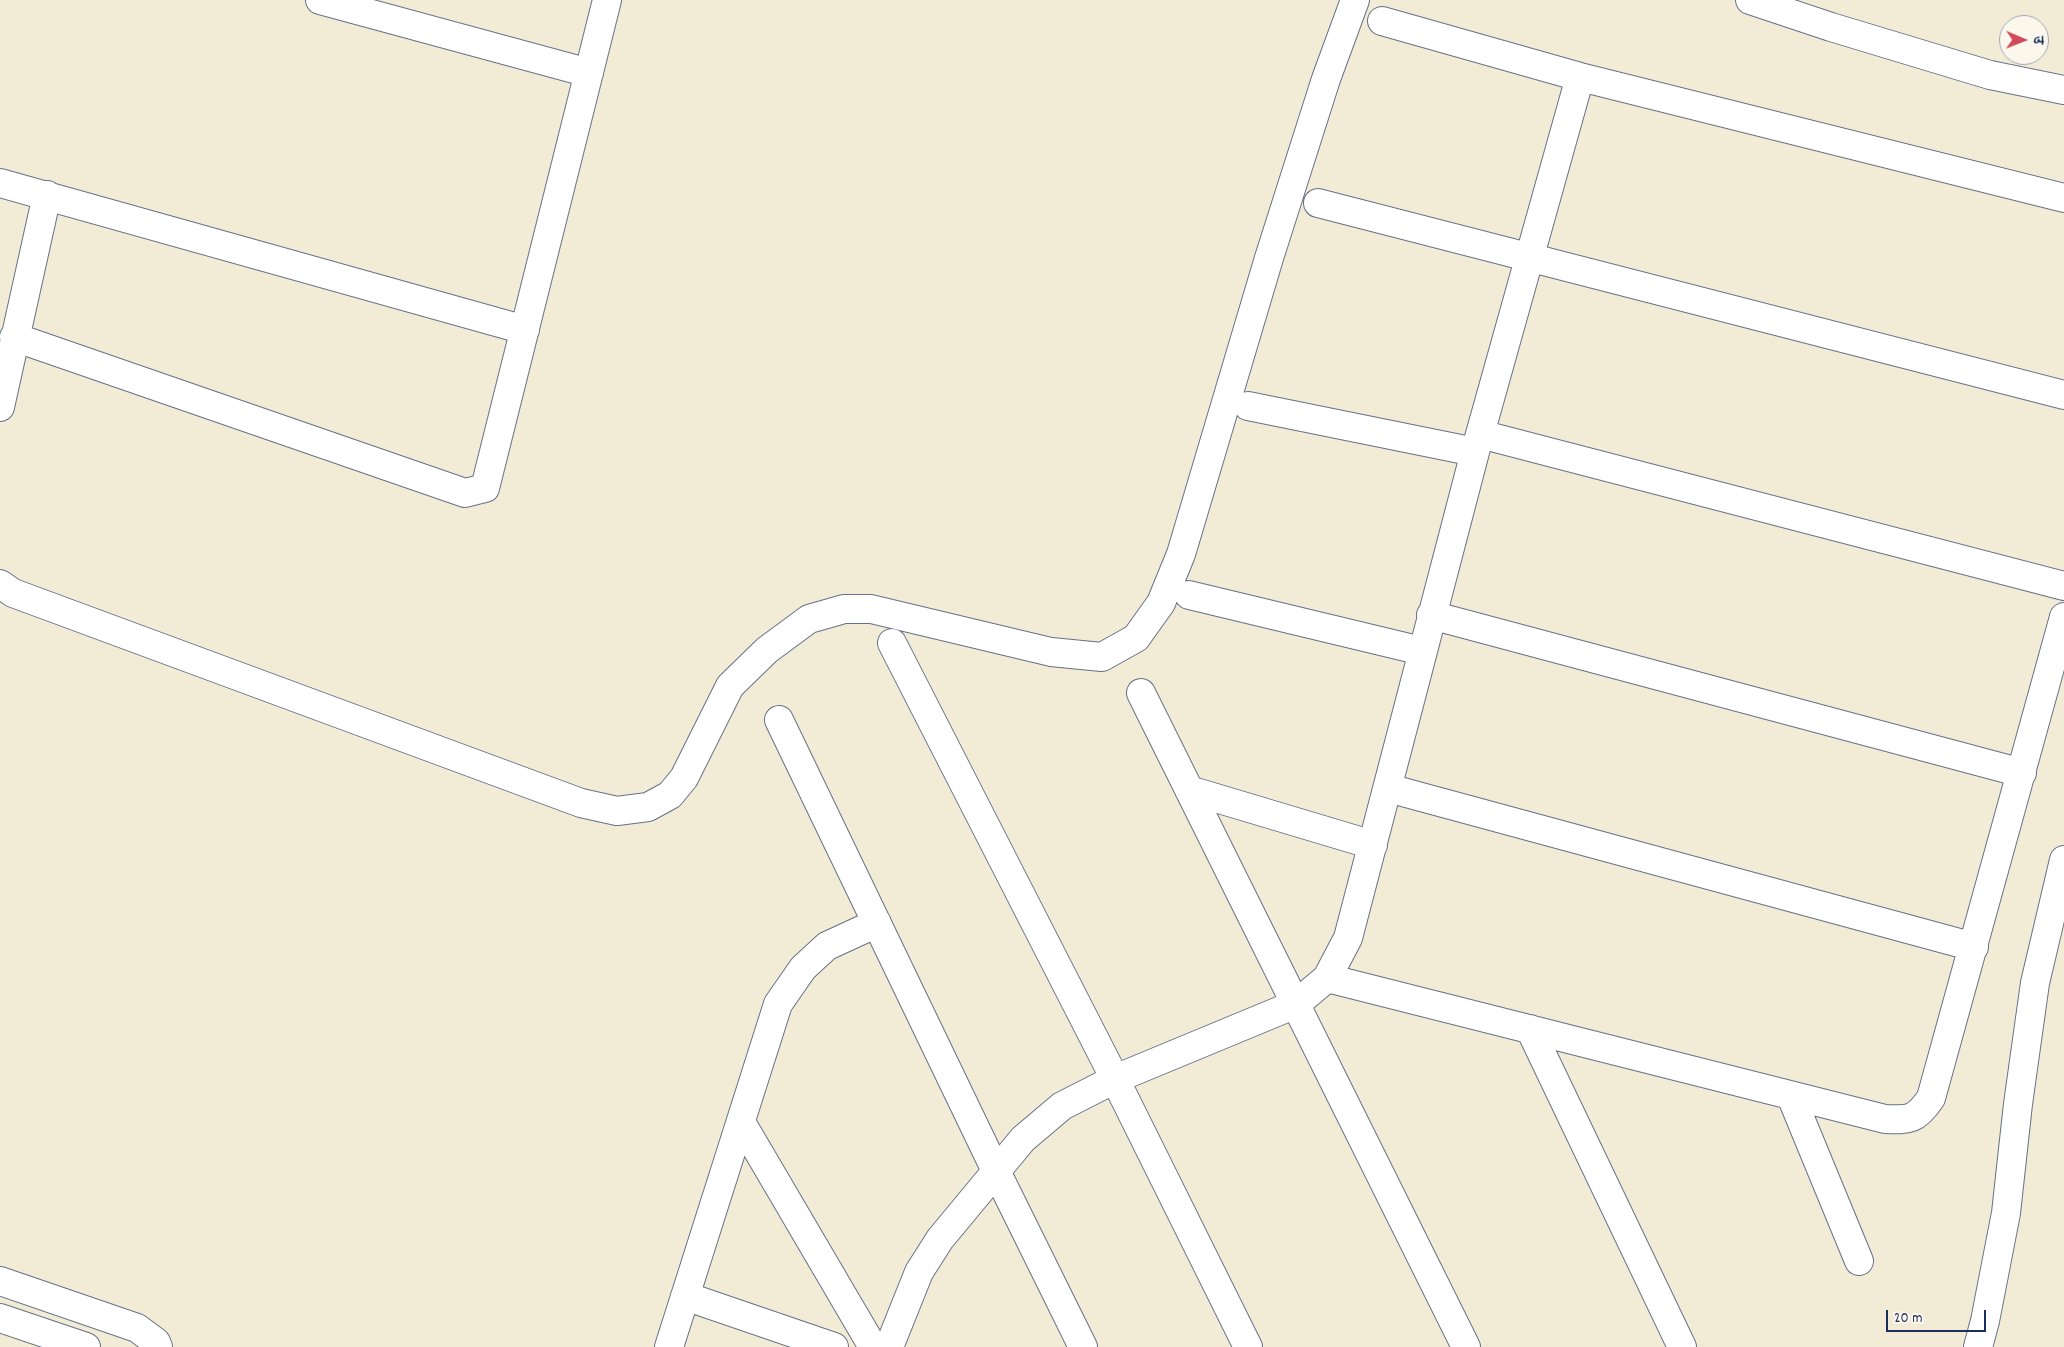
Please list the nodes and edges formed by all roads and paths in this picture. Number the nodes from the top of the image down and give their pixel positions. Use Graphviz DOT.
graph roads {
  1 [pos="320,0"];
  2 [pos="608,0"];
  3 [pos="1355,0"];
  4 [pos="1750,0"];
  5 [pos="1382,21"];
  6 [pos="589,73"];
  7 [pos="1580,76"];
  8 [pos="2064,90"];
  9 [pos="0,183"];
  10 [pos="47,195"];
  11 [pos="2064,198"];
  12 [pos="1318,203"];
  13 [pos="1530,256"];
  14 [pos="525,330"];
  15 [pos="14,337"];
  16 [pos="2064,395"];
  17 [pos="1248,406"];
  18 [pos="0,407"];
  19 [pos="1478,443"];
  20 [pos="0,584"];
  21 [pos="2064,586"];
  22 [pos="1189,595"];
  23 [pos="1431,615"];
  24 [pos="2064,617"];
  25 [pos="892,643"];
  26 [pos="1422,651"];
  27 [pos="1141,693"];
  28 [pos="779,720"];
  29 [pos="2022,773"];
  30 [pos="1388,788"];
  31 [pos="1189,790"];
  32 [pos="1373,844"];
  33 [pos="2064,860"];
  34 [pos="877,923"];
  35 [pos="1974,947"];
  36 [pos="1328,978"];
  37 [pos="1296,1004"];
  38 [pos="1530,1029"];
  39 [pos="1115,1079"];
  40 [pos="1791,1096"];
  41 [pos="741,1122"];
  42 [pos="996,1171"];
  43 [pos="1859,1260"];
  44 [pos="0,1282"];
  45 [pos="685,1296"];
  46 [pos="0,1318"];
  47 [pos="86,1347"];
  48 [pos="158,1347"];
  49 [pos="670,1347"];
  50 [pos="834,1347"];
  51 [pos="873,1347"];
  52 [pos="889,1347"];
  53 [pos="1083,1347"];
  54 [pos="1248,1347"];
  55 [pos="1466,1347"];
  56 [pos="1682,1347"];
  57 [pos="1978,1347"];
  1 -- 6 [label="street"];
  2 -- 6 [label="street"];
  3 -- 20 [label="street"];
  4 -- 8 [label="street"];
  5 -- 7 [label="street"];
  6 -- 14 [label="street"];
  7 -- 11 [label="street"];
  7 -- 13 [label="street"];
  9 -- 10 [label="street"];
  10 -- 14 [label="street"];
  10 -- 15 [label="street"];
  12 -- 13 [label="street"];
  13 -- 16 [label="street"];
  13 -- 19 [label="street"];
  14 -- 15 [label="street"];
  15 -- 18 [label="street"];
  17 -- 19 [label="street"];
  19 -- 21 [label="street"];
  19 -- 23 [label="street"];
  22 -- 26 [label="street"];
  23 -- 26 [label="street"];
  23 -- 29 [label="street"];
  24 -- 29 [label="street"];
  25 -- 39 [label="street"];
  26 -- 30 [label="street"];
  27 -- 31 [label="street"];
  28 -- 34 [label="street"];
  29 -- 35 [label="street"];
  30 -- 32 [label="street"];
  30 -- 35 [label="street"];
  31 -- 32 [label="street"];
  31 -- 37 [label="street"];
  32 -- 36 [label="street"];
  33 -- 57 [label="street"];
  34 -- 41 [label="street"];
  34 -- 42 [label="street"];
  35 -- 40 [label="street"];
  36 -- 37 [label="street"];
  36 -- 38 [label="street"];
  37 -- 39 [label="street"];
  37 -- 55 [label="street"];
  38 -- 40 [label="street"];
  38 -- 56 [label="street"];
  39 -- 42 [label="street"];
  39 -- 54 [label="street"];
  40 -- 43 [label="street"];
  41 -- 45 [label="street"];
  41 -- 51 [label="street"];
  42 -- 52 [label="street"];
  42 -- 53 [label="street"];
  44 -- 48 [label="street"];
  45 -- 49 [label="street"];
  45 -- 50 [label="street"];
  46 -- 47 [label="street"];
}
